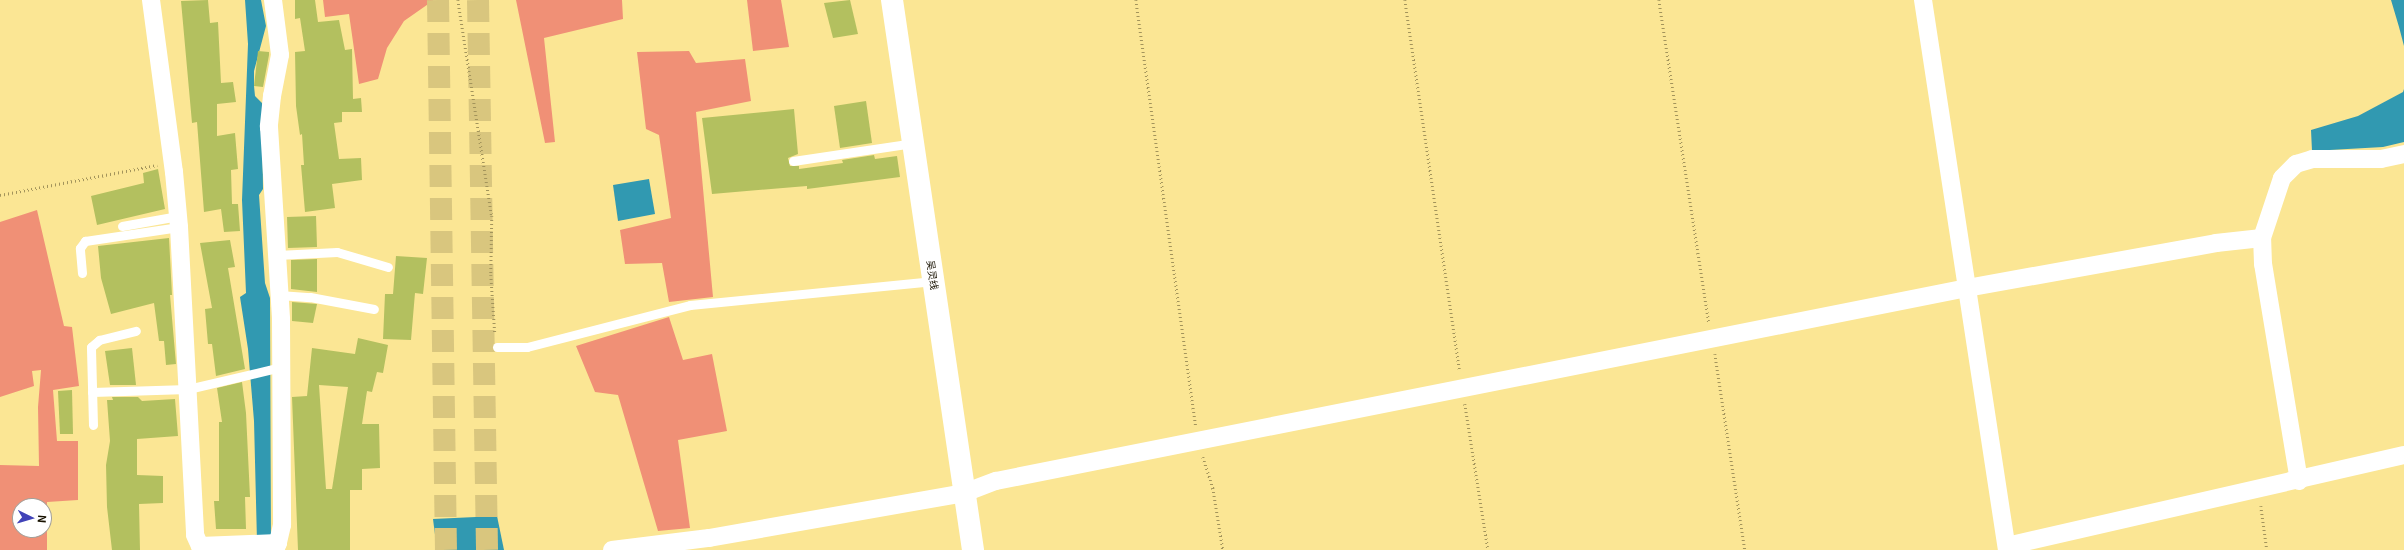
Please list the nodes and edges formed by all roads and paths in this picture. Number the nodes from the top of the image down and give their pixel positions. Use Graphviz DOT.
graph roads {
  1 [pos="151,0"];
  2 [pos="274,0"];
  3 [pos="458,0"];
  4 [pos="892,0"];
  5 [pos="1136,0"];
  6 [pos="1405,0"];
  7 [pos="1659,0"];
  8 [pos="1923,0"];
  9 [pos="913,143"];
  10 [pos="2404,154"];
  11 [pos="793,161"];
  12 [pos="173,162"];
  13 [pos="0,196"];
  14 [pos="178,221"];
  15 [pos="122,226"];
  16 [pos="2262,238"];
  17 [pos="277,255"];
  18 [pos="388,267"];
  19 [pos="82,273"];
  20 [pos="934,281"];
  21 [pos="1967,288"];
  22 [pos="279,295"];
  23 [pos="374,310"];
  24 [pos="136,331"];
  25 [pos="1712,338"];
  26 [pos="497,347"];
  27 [pos="278,368"];
  28 [pos="1463,388"];
  29 [pos="188,389"];
  30 [pos="92,392"];
  31 [pos="93,425"];
  32 [pos="1198,441"];
  33 [pos="2404,455"];
  34 [pos="2299,480"];
  35 [pos="2259,489"];
  36 [pos="964,493"];
  37 [pos="276,545"];
  38 [pos="198,548"];
  39 [pos="2007,548"];
  40 [pos="612,550"];
  41 [pos="973,550"];
  42 [pos="1223,550"];
  43 [pos="1488,550"];
  44 [pos="1745,550"];
  45 [pos="2267,550"];
  1 -- 12 [label="street"];
  2 -- 17 [label="street"];
  3 -- 26 [label="path"];
  4 -- 9 [label="street, 吴灵线"];
  5 -- 32 [label="path"];
  6 -- 28 [label="path"];
  7 -- 25 [label="path"];
  8 -- 21 [label="street"];
  9 -- 11 [label="lane"];
  9 -- 20 [label="street, 吴灵线"];
  10 -- 16 [label="street"];
  12 -- 13 [label="path"];
  12 -- 14 [label="street"];
  14 -- 15 [label="lane"];
  14 -- 19 [label="lane"];
  14 -- 29 [label="street"];
  16 -- 21 [label="street"];
  16 -- 34 [label="street"];
  17 -- 18 [label="lane"];
  17 -- 22 [label="street"];
  20 -- 26 [label="lane"];
  20 -- 36 [label="street, 吴灵线"];
  21 -- 25 [label="street"];
  21 -- 39 [label="street"];
  22 -- 23 [label="lane"];
  22 -- 27 [label="street"];
  24 -- 30 [label="lane"];
  25 -- 28 [label="street"];
  25 -- 44 [label="path"];
  27 -- 29 [label="lane"];
  27 -- 37 [label="street"];
  28 -- 32 [label="street"];
  28 -- 43 [label="path"];
  29 -- 30 [label="lane"];
  29 -- 38 [label="street"];
  30 -- 31 [label="lane"];
  32 -- 36 [label="street"];
  32 -- 42 [label="path"];
  33 -- 34 [label="street"];
  34 -- 35 [label="street"];
  35 -- 39 [label="street"];
  35 -- 45 [label="path"];
  36 -- 40 [label="street"];
  36 -- 41 [label="street, 吴灵线"];
  37 -- 38 [label="street"];
}
